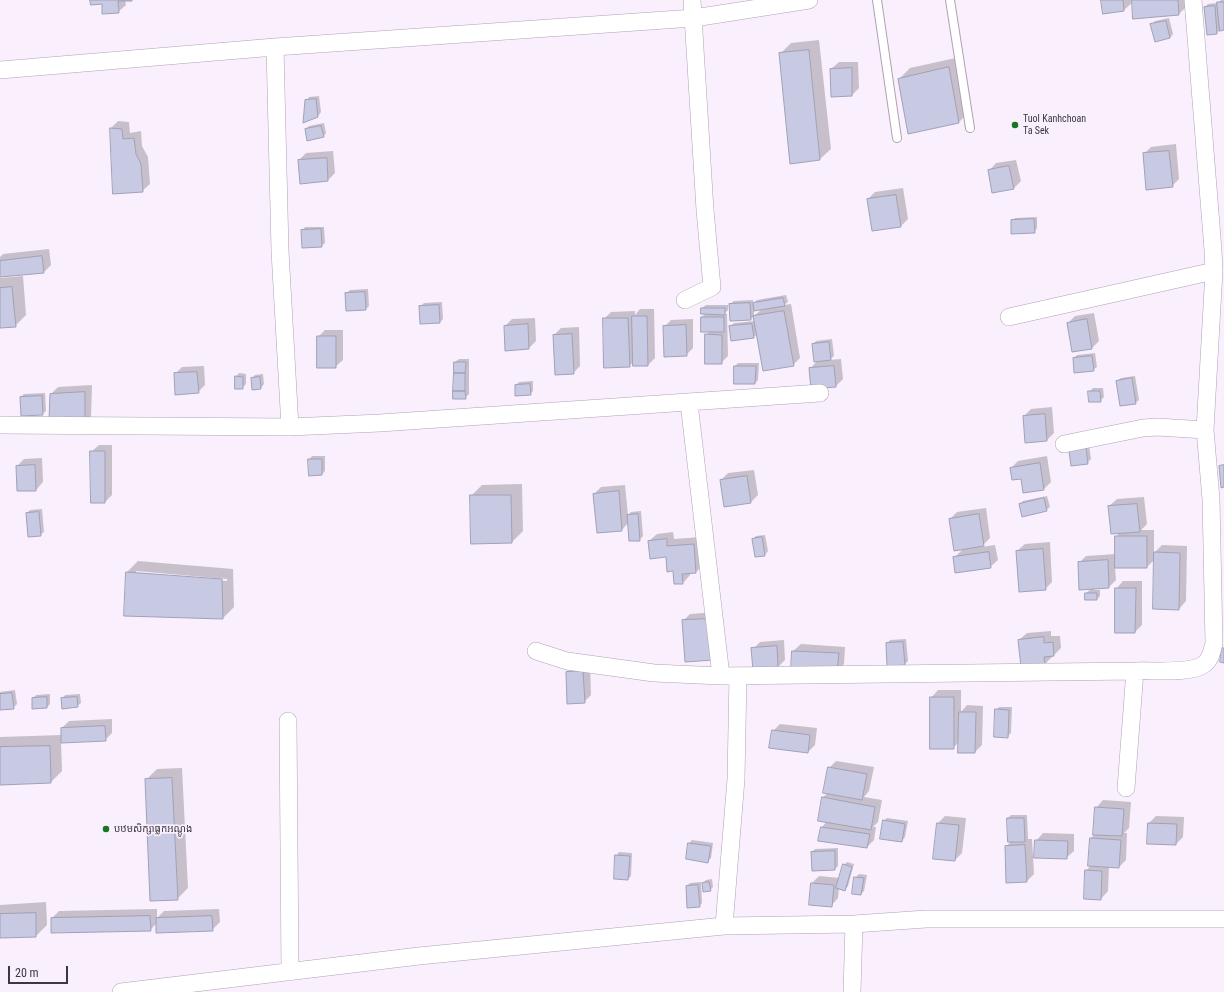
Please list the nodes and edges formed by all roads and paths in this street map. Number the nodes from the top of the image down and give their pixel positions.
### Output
1 (692, 0) edge
2 (809, 0) edge
3 (877, 0) edge
4 (950, 0) edge
5 (1194, 0) edge
6 (694, 18) junction
7 (275, 47) junction
8 (0, 70) edge
9 (970, 128) dead end
10 (897, 138) dead end
11 (1214, 271) junction
12 (685, 300) dead end
13 (1009, 317) dead end
14 (820, 393) dead end
15 (689, 403) junction
16 (0, 425) edge
17 (290, 427) junction
18 (1205, 430) junction
19 (1064, 444) dead end
20 (536, 651) dead end
21 (1135, 671) junction
22 (730, 676) junction
23 (288, 722) dead end
24 (1126, 788) dead end
25 (1224, 919) edge
26 (854, 924) junction
27 (724, 926) junction
28 (290, 972) junction
29 (121, 992) edge
30 (852, 992) edge

1 - 6 street
2 - 6 street
3 - 10 lane
4 - 9 lane
5 - 11 street
6 - 7 street
6 - 12 street
7 - 8 street
7 - 17 street
11 - 13 street
11 - 18 street
14 - 15 street
15 - 17 street
15 - 22 street
16 - 17 street
18 - 19 street
18 - 21 street
20 - 22 street
21 - 22 street
21 - 24 street
22 - 27 street
23 - 28 street
25 - 26 street
26 - 27 street
26 - 30 street
27 - 28 street
28 - 29 street

